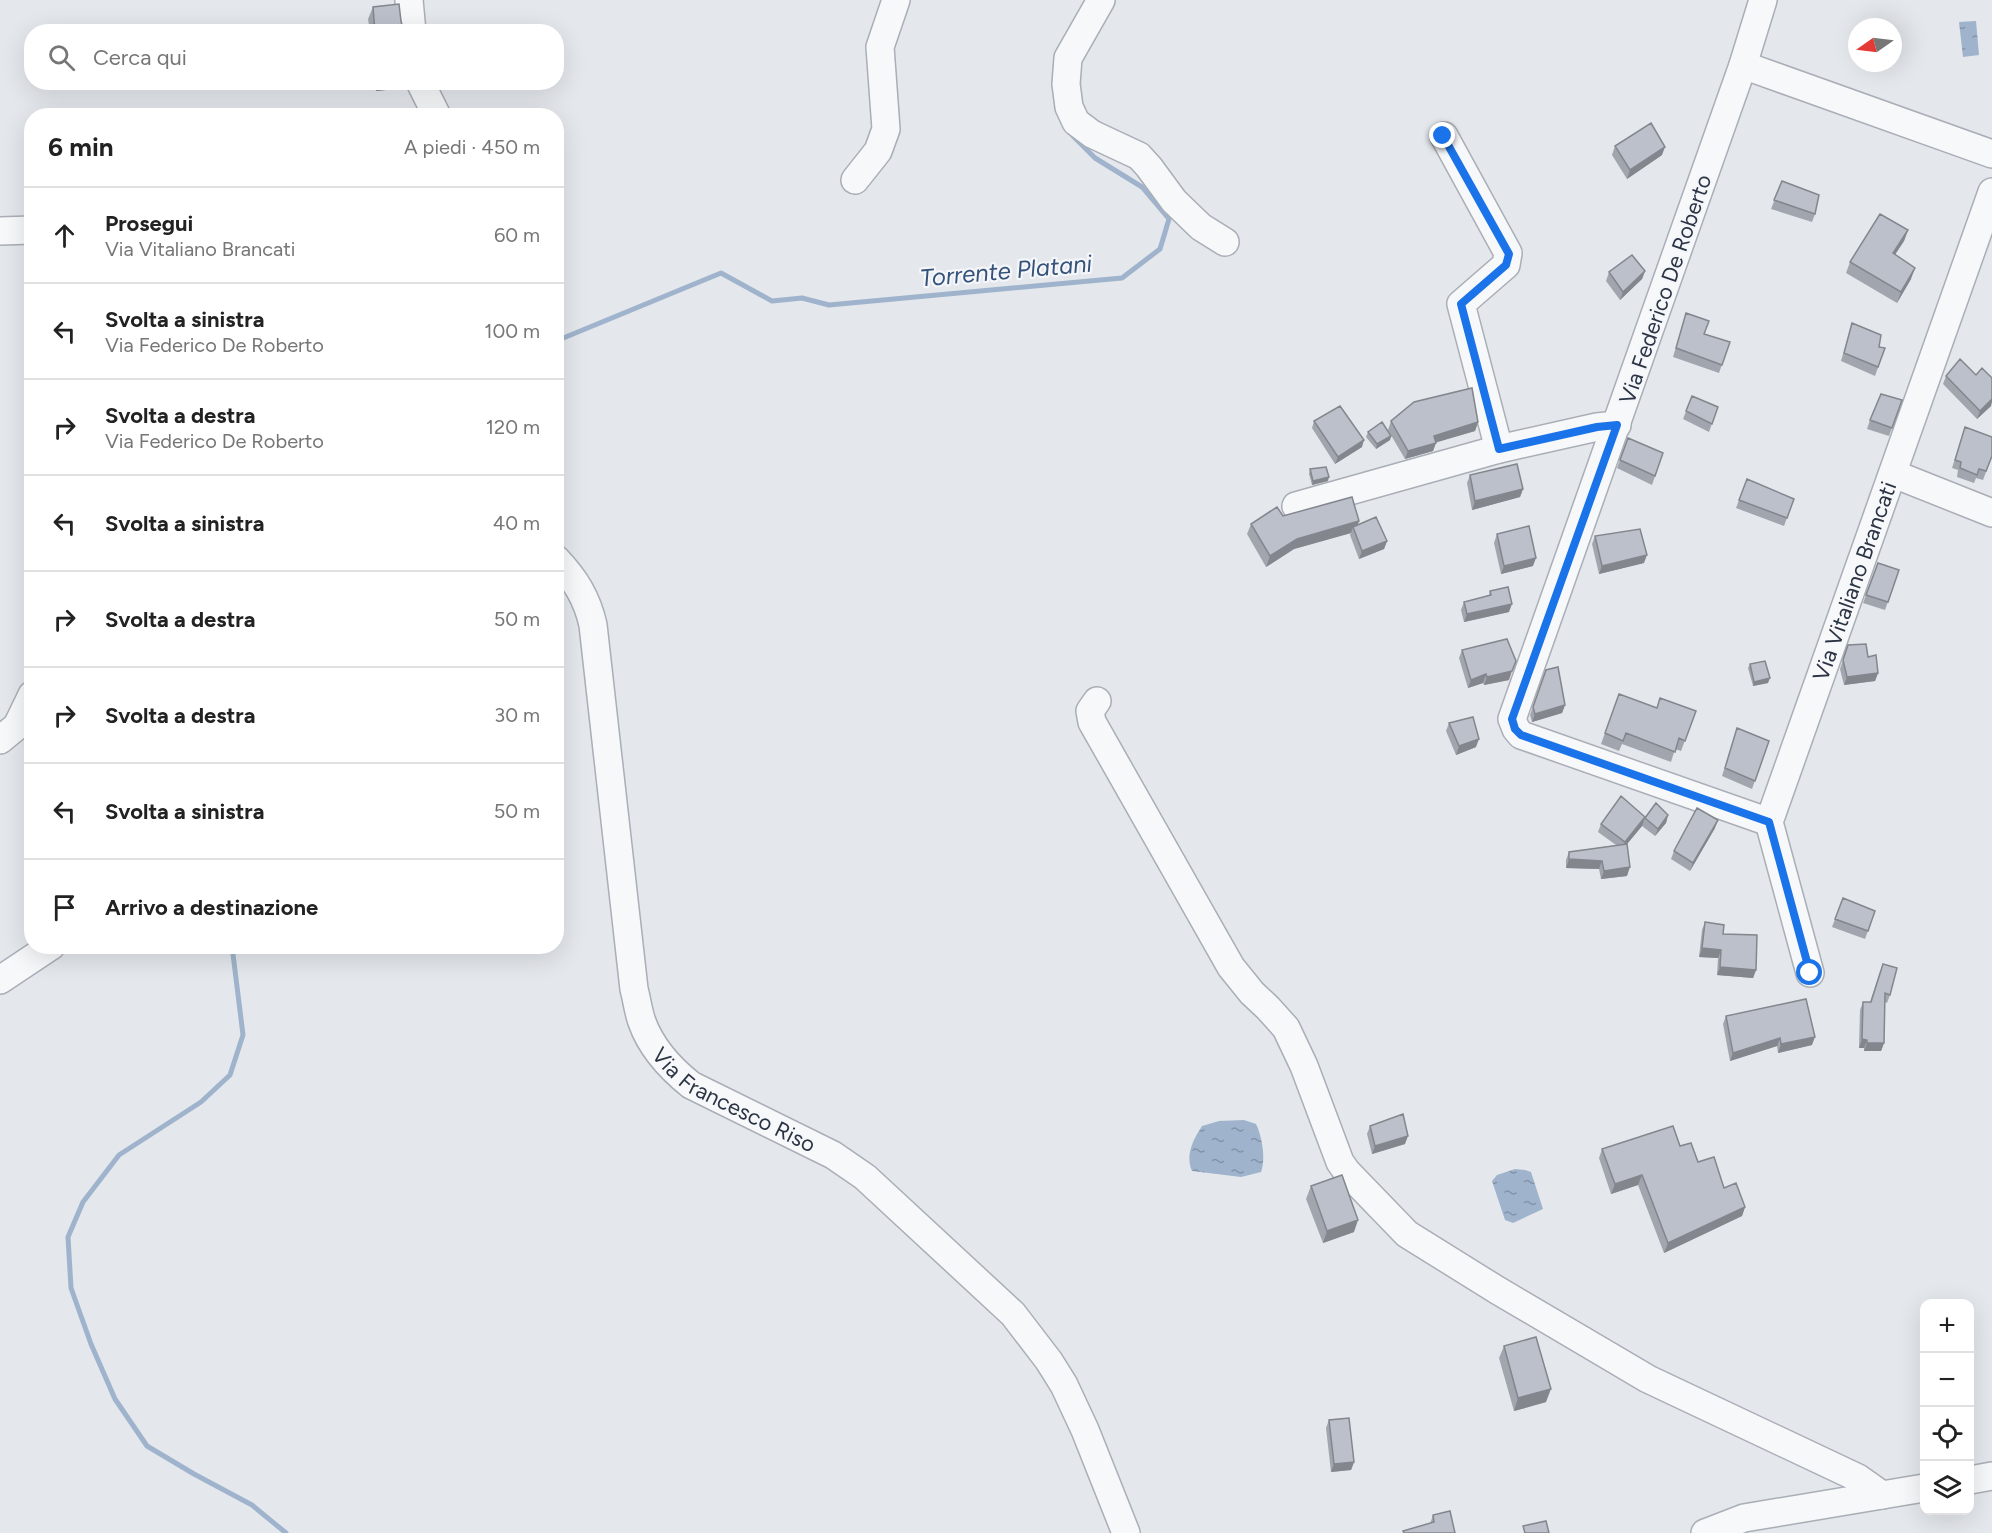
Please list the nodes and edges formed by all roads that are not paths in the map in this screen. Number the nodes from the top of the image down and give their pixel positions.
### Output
1 (409, 0) edge
2 (896, 0) edge
3 (1101, 0) edge
4 (1763, 0) edge
5 (411, 24) edge
6 (1743, 65) junction
7 (424, 90) edge
8 (433, 108) edge
9 (1443, 136) dead end
10 (1992, 153) edge
11 (855, 180) dead end
12 (1990, 208) edge
13 (24, 230) edge
14 (0, 231) edge
15 (1225, 242) dead end
16 (1617, 425) junction
17 (1499, 449) junction
18 (1894, 474) junction
19 (1296, 506) dead end
20 (1992, 513) edge
21 (564, 569) edge
22 (1097, 701) dead end
23 (24, 710) edge
24 (0, 740) edge
25 (1769, 822) junction
26 (39, 954) edge
27 (1810, 973) dead end
28 (0, 980) edge
29 (1992, 1476) edge
30 (1974, 1479) edge
31 (1920, 1489) edge
32 (1882, 1495) junction
33 (1126, 1533) edge
34 (1705, 1533) edge

1 - 5 street
2 - 11 street
3 - 15 street
4 - 6 street, Via Federico De Roberto
6 - 10 street
6 - 16 street, Via Federico De Roberto
7 - 8 street
9 - 17 street
12 - 18 street, Via Vitaliano Brancati
13 - 14 street
16 - 17 street
16 - 25 street, Via Federico De Roberto
17 - 19 street
18 - 20 street
18 - 25 street, Via Vitaliano Brancati
21 - 33 street, Via Francesco Riso
22 - 32 street
23 - 24 street
25 - 27 street
26 - 28 street
29 - 30 street
31 - 32 street
32 - 34 street

